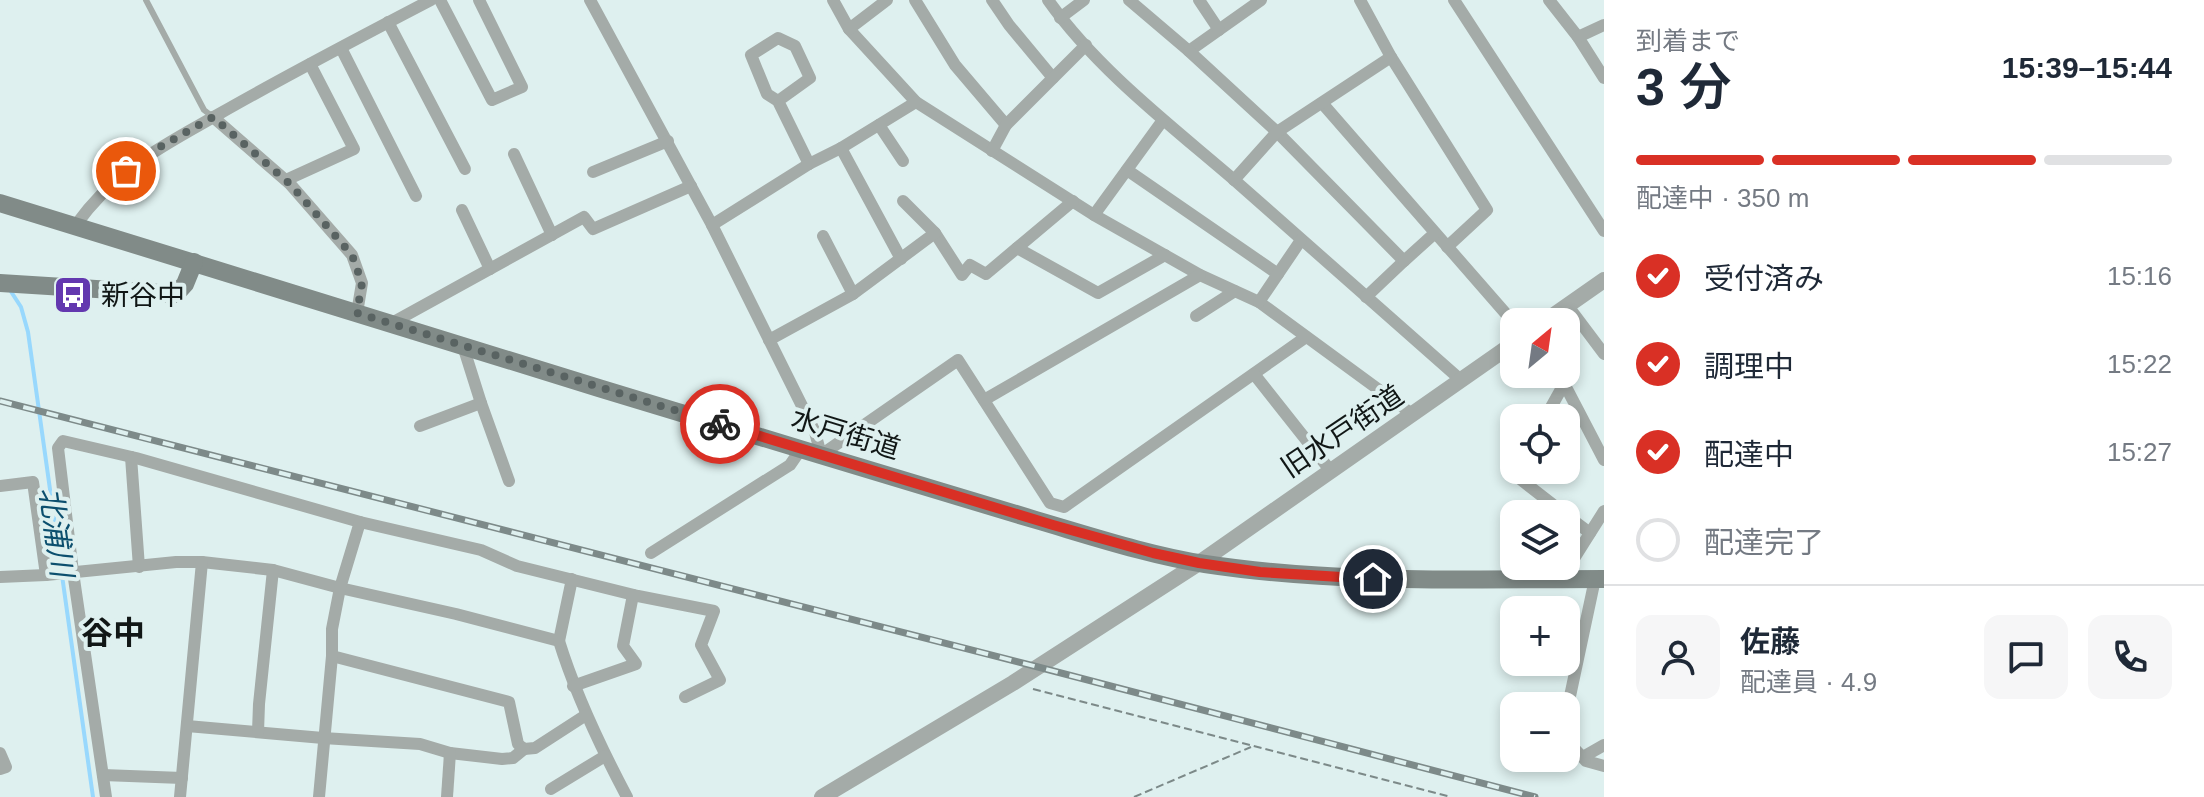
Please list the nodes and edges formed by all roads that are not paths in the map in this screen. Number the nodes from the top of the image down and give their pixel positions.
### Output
1 (146, 0) edge
2 (431, 0) edge
3 (440, 0) edge
4 (479, 0) edge
5 (590, 0) edge
6 (833, 0) edge
7 (887, 0) edge
8 (915, 0) edge
9 (992, 0) edge
10 (1048, 0) edge
11 (1084, 0) edge
12 (1129, 0) edge
13 (1199, 0) edge
14 (1261, 0) edge
15 (1360, 0) edge
16 (1454, 0) edge
17 (1549, 0) edge
18 (1060, 18) junction
19 (388, 22) junction
20 (1604, 25) edge
21 (849, 29) junction
22 (1219, 30) junction
23 (1578, 37) junction
24 (1086, 45) junction
25 (341, 48) junction
26 (1189, 51) junction
27 (1391, 57) junction
28 (310, 64) junction
29 (1053, 78) junction
30 (1604, 78) edge
31 (778, 101) junction
32 (916, 102) junction
33 (1322, 103) junction
34 (213, 117) junction
35 (1163, 120) junction
36 (879, 125) junction
37 (1006, 125) junction
38 (1277, 132) junction
39 (668, 141) junction
40 (841, 148) junction
41 (992, 151) junction
42 (514, 154) dead end
43 (903, 161) dead end
44 (809, 164) junction
45 (465, 169) dead end
46 (1127, 170) junction
47 (593, 172) dead end
48 (286, 180) junction
49 (1234, 180) junction
50 (691, 186) junction
51 (416, 196) dead end
52 (903, 201) dead end
53 (1073, 201) junction
54 (0, 203) edge
55 (462, 210) dead end
56 (1094, 215) junction
57 (712, 225) junction
58 (75, 226) junction
59 (1604, 231) edge
60 (935, 233) junction
61 (1435, 233) junction
62 (552, 235) junction
63 (823, 236) dead end
64 (1301, 240) junction
65 (1447, 247) junction
66 (1017, 248) junction
67 (1165, 255) junction
68 (901, 259) junction
69 (1404, 261) junction
70 (194, 262) junction
71 (490, 269) junction
72 (1278, 274) junction
73 (1200, 275) junction
74 (1604, 280) edge
75 (5, 283) edge
76 (1235, 291) junction
77 (853, 294) junction
78 (1366, 297) junction
79 (1259, 302) junction
80 (1568, 306) junction
81 (1501, 308) edge
82 (1565, 308) edge
83 (357, 313) junction
84 (1196, 316) dead end
85 (390, 324) junction
86 (1306, 337) junction
87 (769, 340) junction
88 (463, 346) junction
89 (1500, 353) edge
90 (1604, 354) edge
91 (1254, 374) junction
92 (1462, 381) junction
93 (1565, 388) edge
94 (984, 400) junction
95 (481, 403) junction
96 (1412, 414) junction
97 (420, 426) dead end
98 (801, 449) junction
99 (821, 455) junction
100 (131, 457) junction
101 (1604, 460) edge
102 (1330, 470) junction
103 (509, 481) dead end
104 (1527, 484) edge
105 (0, 486) edge
106 (1548, 500) edge
107 (1057, 505) junction
108 (1604, 511) edge
109 (360, 522) junction
110 (1053, 525) junction
111 (1580, 525) edge
112 (1590, 533) junction
113 (1580, 549) edge
114 (651, 553) dead end
115 (202, 562) junction
116 (1199, 563) junction
117 (139, 567) junction
118 (273, 570) junction
119 (60, 574) junction
120 (0, 577) edge
121 (572, 579) junction
122 (1500, 579) edge
123 (1600, 579) edge
124 (340, 588) junction
125 (633, 595) junction
126 (559, 641) junction
127 (332, 656) junction
128 (573, 686) junction
129 (1572, 692) edge
130 (685, 697) dead end
131 (586, 715) junction
132 (187, 726) junction
133 (258, 732) junction
134 (323, 738) junction
135 (1604, 745) edge
136 (524, 749) junction
137 (0, 753) edge
138 (450, 753) junction
139 (1580, 754) edge
140 (605, 756) junction
141 (1583, 757) junction
142 (1604, 766) edge
143 (0, 769) edge
144 (103, 775) junction
145 (182, 778) junction
146 (551, 789) dead end
147 (106, 797) edge
148 (180, 797) edge
149 (319, 797) edge
150 (447, 797) edge
151 (627, 797) edge
152 (822, 797) edge

1 - 34 lane
2 - 19 street
3 - 4 street
5 - 39 street
6 - 21 street
7 - 21 street
8 - 37 street
9 - 29 street
10 - 18 street
11 - 18 street
12 - 26 street
13 - 22 street
14 - 22 street
15 - 27 street
16 - 59 street
17 - 23 street
18 - 24 street
19 - 25 street
19 - 45 street
20 - 23 street
21 - 32 street
22 - 26 street
23 - 30 street
24 - 29 street
24 - 35 street
25 - 28 street
25 - 51 street
26 - 38 street
27 - 33 street
27 - 65 street
28 - 34 street
28 - 48 street
29 - 37 street
31 - 31 street
31 - 44 street
32 - 36 street
32 - 41 street
33 - 38 street
33 - 61 street
34 - 48 street
34 - 58 street
35 - 46 street
35 - 49 street
36 - 40 street
36 - 43 street
37 - 41 street
38 - 49 street
38 - 69 street
39 - 47 street
39 - 50 street
40 - 44 street
40 - 68 street
41 - 53 street
42 - 62 street
44 - 57 street
46 - 56 street
46 - 72 street
48 - 83 street
49 - 64 street
50 - 57 street
50 - 62 street
52 - 60 street
53 - 56 street
53 - 66 street
54 - 58 main road, 水戸街道
55 - 71 street
56 - 67 street
57 - 87 street
58 - 70 main road, 水戸街道
60 - 66 street
60 - 68 street
61 - 65 street
61 - 69 street
62 - 71 street
63 - 77 street
64 - 72 street
64 - 78 street
65 - 81 street
66 - 67 street
67 - 73 street
68 - 77 street
69 - 78 street
70 - 75 main road
70 - 83 main road, 水戸街道
71 - 85 street
72 - 79 street
73 - 76 street
73 - 94 street
74 - 80 street
76 - 79 street
76 - 84 street
77 - 87 street
78 - 92 street
79 - 86 street
80 - 82 street
80 - 90 street
83 - 85 main road, 水戸街道
85 - 88 main road, 水戸街道
86 - 91 street
86 - 96 street
87 - 99 street
88 - 95 street
88 - 98 main road, 水戸街道
89 - 92 street, 旧水戸街道
91 - 102 street
91 - 107 street
92 - 96 street, 旧水戸街道
93 - 101 street
94 - 99 street
94 - 107 street
95 - 97 street
95 - 103 street
96 - 102 street, 旧水戸街道
98 - 99 main road, 水戸街道
98 - 114 street
99 - 110 main road, 水戸街道
100 - 109 street
100 - 117 street
100 - 119 street
102 - 116 street, 旧水戸街道
104 - 106 street
105 - 119 street
107 - 110 street
108 - 112 street
109 - 121 street
109 - 124 street
110 - 116 main road, 水戸街道
111 - 112 street
112 - 113 street
115 - 117 street
115 - 118 street
115 - 132 street
116 - 122 main road, 水戸街道
116 - 152 street, 旧水戸街道
117 - 119 street
118 - 124 street
118 - 133 street
119 - 120 street
119 - 144 street
121 - 125 street
121 - 126 street
123 - 129 street
124 - 126 street
124 - 127 street
125 - 128 street
125 - 130 street
126 - 128 street
127 - 134 street
127 - 136 street
128 - 131 street
131 - 136 street
131 - 140 street
132 - 133 street
132 - 145 street
133 - 134 street
134 - 138 street
134 - 149 street
135 - 141 street
136 - 138 street
137 - 143 street
138 - 150 street
139 - 141 street
140 - 146 street
140 - 151 street
141 - 142 street
144 - 145 street
144 - 147 street
145 - 148 street

